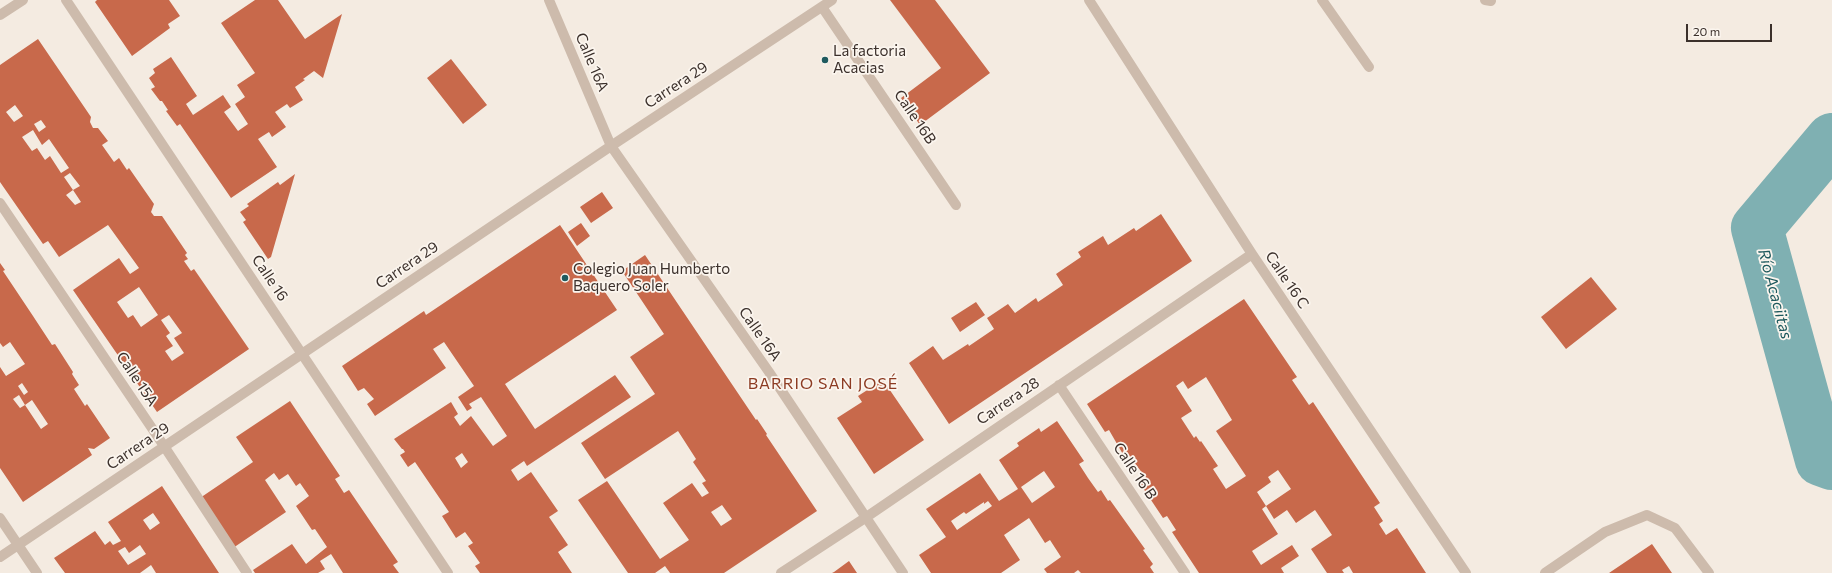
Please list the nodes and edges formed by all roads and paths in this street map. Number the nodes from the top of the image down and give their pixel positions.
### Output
1 (23, 0) edge
2 (66, 0) edge
3 (550, 0) edge
4 (832, 0) edge
5 (1089, 0) edge
6 (1322, 0) edge
7 (822, 7) junction
8 (0, 15) edge
9 (1369, 67) dead end
10 (611, 146) junction
11 (0, 203) edge
12 (956, 205) dead end
13 (1252, 254) junction
14 (302, 353) junction
15 (1059, 385) junction
16 (164, 446) junction
17 (0, 518) edge
18 (865, 518) junction
19 (18, 545) junction
20 (0, 557) edge
21 (37, 573) edge
22 (247, 573) edge
23 (448, 573) edge
24 (781, 573) edge
25 (903, 573) edge
26 (1185, 573) edge
27 (1466, 573) edge
28 (1545, 573) edge
29 (1709, 573) edge

1 - 8 street
2 - 14 street, Calle 16
3 - 10 street, Calle 16A
4 - 7 street, Carrera 29
5 - 13 street, Calle 16 C
6 - 9 street
7 - 10 street, Carrera 29
7 - 12 street, Calle 16B
10 - 14 street, Carrera 29
10 - 18 street, Calle 16A
11 - 16 street, Calle 15A
13 - 15 street, Carrera 28
13 - 27 street, Calle 16 C
14 - 16 street, Carrera 29
14 - 23 street, Calle 16
15 - 18 street, Carrera 28
15 - 26 street, Calle 16 B
16 - 19 street, Carrera 29
16 - 22 street, Calle 15A
17 - 19 street
18 - 24 street, Carrera 28
18 - 25 street, Calle 16A
19 - 20 street, Carrera 29
19 - 21 street
28 - 29 street

